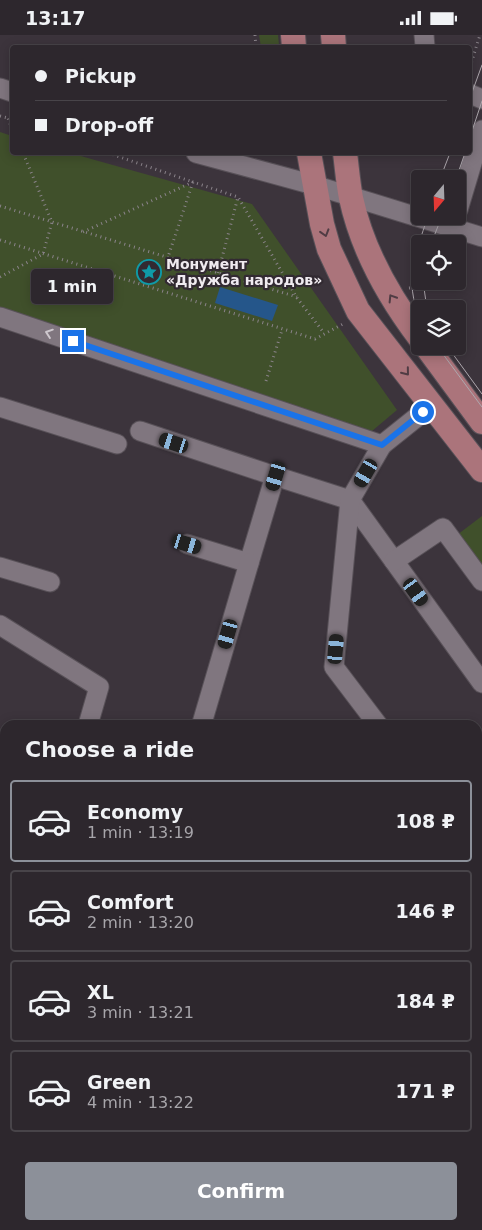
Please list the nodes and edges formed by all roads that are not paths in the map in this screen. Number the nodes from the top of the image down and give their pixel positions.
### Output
1 (482, 130) edge
2 (203, 155) edge
3 (309, 155) edge
4 (345, 155) edge
5 (466, 183) edge
6 (314, 185) junction
7 (351, 198) junction
8 (411, 213) edge
9 (457, 225) edge
10 (482, 237) edge
11 (0, 317) edge
12 (411, 326) edge
13 (433, 355) edge
14 (432, 405) junction
15 (0, 407) edge
16 (482, 422) edge
17 (140, 431) dead end
18 (117, 444) dead end
19 (382, 445) junction
20 (482, 470) edge
21 (276, 476) junction
22 (350, 500) junction
23 (187, 544) dead end
24 (394, 561) junction
25 (249, 563) junction
26 (0, 567) edge
27 (482, 581) edge
28 (50, 582) dead end
29 (0, 625) edge
30 (482, 683) edge
31 (89, 720) edge
32 (203, 720) edge
33 (374, 720) edge

1 - 5 street
2 - 6 street
3 - 6 main road
4 - 7 main road
6 - 7 street
6 -> 14 main road
7 - 8 street
12 -> 7 main road
9 - 10 street
19 -> 11 street
13 - 16 main road
14 - 19 street
14 - 20 main road
15 - 18 street
17 - 21 street
19 - 22 street
21 - 22 street
21 - 25 street
22 - 24 street
22 - 33 street
23 - 25 street
24 - 27 street
24 - 30 street
25 - 32 street
26 - 28 street
29 - 31 street

